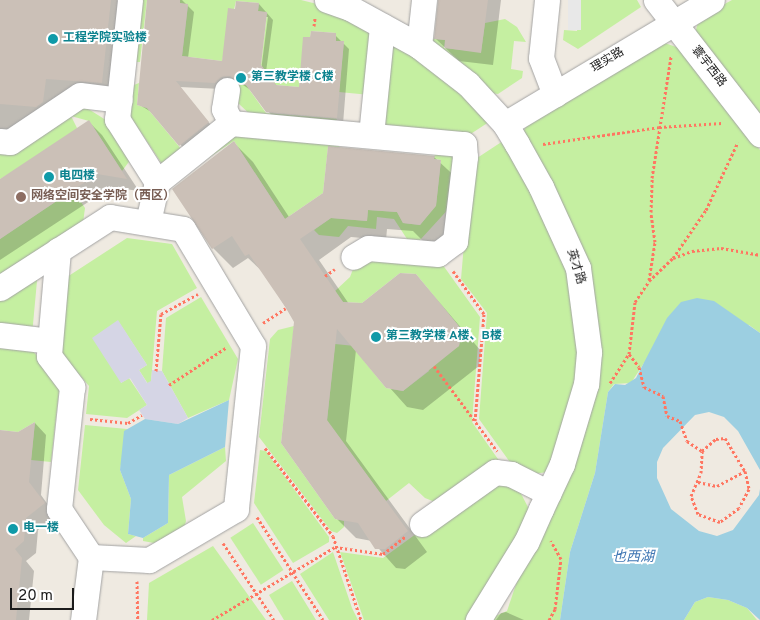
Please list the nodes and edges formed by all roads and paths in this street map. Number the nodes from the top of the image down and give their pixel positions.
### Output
1 (130, 0) edge
2 (424, 0) edge
3 (548, 0) edge
4 (656, 0) edge
5 (712, 0) edge
6 (321, 9) edge
7 (672, 23) junction
8 (314, 26) dead end
9 (382, 26) junction
10 (419, 46) junction
11 (226, 90) dead end
12 (555, 94) junction
13 (120, 100) junction
14 (231, 123) junction
15 (758, 125) edge
16 (658, 127) junction
17 (511, 134) junction
18 (371, 135) junction
19 (0, 141) edge
20 (157, 182) junction
21 (148, 222) junction
22 (446, 248) junction
23 (58, 250) junction
24 (760, 255) edge
25 (353, 257) dead end
26 (673, 258) junction
27 (649, 281) junction
28 (216, 285) junction
29 (0, 288) edge
30 (246, 334) junction
31 (0, 336) edge
32 (50, 341) junction
33 (629, 354) junction
34 (434, 366) dead end
35 (156, 371) dead end
36 (169, 385) dead end
37 (580, 402) junction
38 (142, 415) dead end
39 (69, 417) junction
40 (475, 421) junction
41 (244, 434) junction
42 (702, 451) junction
43 (745, 471) junction
44 (504, 473) junction
45 (698, 482) junction
46 (549, 493) junction
47 (236, 509) junction
48 (210, 524) junction
49 (422, 524) joint
50 (534, 526) junction
51 (335, 547) junction
52 (90, 557) junction
53 (136, 560) junction
54 (292, 573) junction
55 (257, 595) junction
56 (83, 620) edge
57 (138, 620) edge
58 (212, 620) edge
59 (274, 620) edge
60 (322, 620) edge
61 (360, 620) edge
62 (478, 620) edge
63 (549, 620) edge

1 - 13 street
2 - 10 street
3 - 12 street
4 - 7 street, 寰宇西路
5 - 7 street, 理实路
6 - 8 path
6 - 9 street, 英才路
7 - 12 street, 理实路
7 - 15 street, 寰宇西路
7 - 16 path
9 - 10 street, 英才路
9 - 18 street
10 - 17 street, 英才路
11 - 14 street
12 - 17 street, 理实路
13 - 19 street
13 - 20 street
14 - 18 street
14 - 20 street
15 - 16 path
15 - 26 path
16 - 17 path
16 - 27 path
17 - 37 street, 英才路
18 - 22 street
20 - 21 street
21 - 23 street
21 - 28 street
22 - 25 street
22 - 40 path
23 - 29 street
23 - 32 street
24 - 26 path
26 - 27 path
27 - 33 path
28 - 30 street
28 - 35 path
30 - 36 path
30 - 41 street
31 - 32 street
32 - 39 street
33 - 37 path
33 - 42 path
34 - 40 path
37 - 46 street, 英才路
38 - 39 path
39 - 52 street
40 - 44 path
41 - 47 street
41 - 51 path
42 - 43 path
42 - 45 path
43 - 45 path
43 - 45 path
44 - 46 street
44 - 49 street
46 - 50 street, 英才路
47 - 48 street
47 - 54 path
48 - 53 street
48 - 55 path
49 - 51 path
50 - 62 street, 英才路
50 - 63 path
51 - 54 path
51 - 61 path
52 - 53 street
52 - 56 street
53 - 57 path
54 - 55 path
54 - 60 path
55 - 58 path
55 - 59 path

